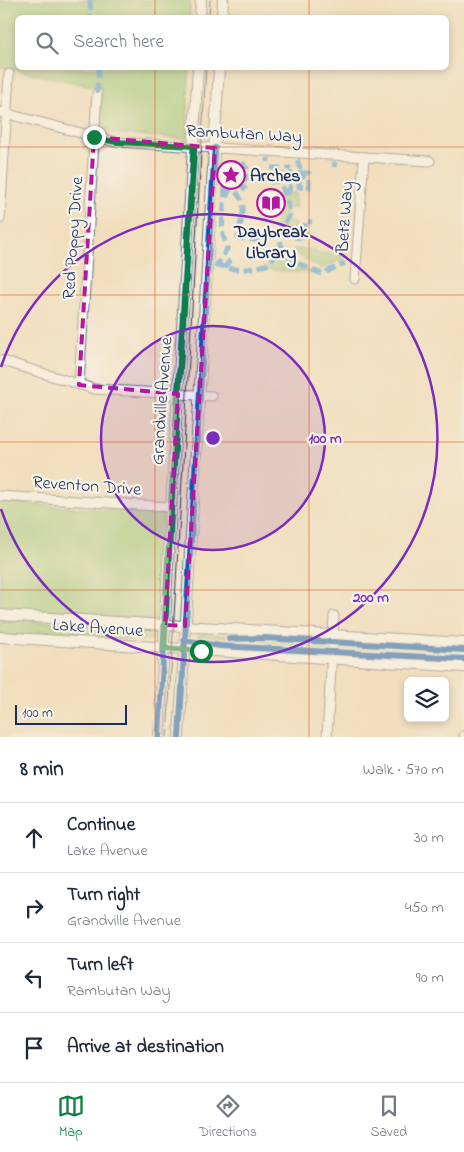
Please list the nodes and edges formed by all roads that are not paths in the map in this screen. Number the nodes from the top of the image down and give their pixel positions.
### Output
1 (201, 0) edge
2 (223, 0) edge
3 (200, 15) edge
4 (222, 15) edge
5 (198, 70) edge
6 (219, 70) edge
7 (9, 74) dead end
8 (97, 93) dead end
9 (3, 112) edge
10 (94, 137) junction
11 (194, 146) junction
12 (215, 148) junction
13 (364, 157) junction
14 (430, 160) dead end
15 (0, 220) edge
16 (355, 279) dead end
17 (0, 360) edge
18 (80, 385) junction
19 (178, 394) junction
20 (199, 395) junction
21 (212, 396) dead end
22 (0, 496) edge
23 (171, 507) junction
24 (0, 615) edge
25 (334, 616) dead end
26 (165, 625) junction
27 (185, 626) junction
28 (333, 635) junction
29 (0, 637) edge
30 (464, 643) edge
31 (164, 648) junction
32 (184, 650) junction
33 (332, 659) junction
34 (464, 667) edge
35 (159, 737) edge
36 (179, 737) edge
37 (327, 737) edge

1 - 3 street
2 - 4 street
5 - 11 street, Grandville Avenue
6 - 12 street
7 - 9 street
8 - 10 street, Red Poppy Drive
9 - 10 street, Rambutan Way
9 - 15 street
10 - 11 street, Rambutan Way
10 - 18 street, Red Poppy Drive
11 - 12 street, Rambutan Way
11 - 19 street, Grandville Avenue
12 - 13 street, Rambutan Way
12 - 20 street
13 - 14 street, Rambutan Way
13 - 16 street, Betz Way
17 - 18 street
18 - 19 street
19 - 20 street
19 - 23 street, Grandville Avenue
20 - 21 street
20 - 27 street
22 - 23 street, Reventon Drive
23 - 26 street, Grandville Avenue
24 - 26 street, Lake Avenue
25 - 28 street
26 - 27 street, Lake Avenue
26 - 31 street, Grandville Avenue
27 - 28 street, Lake Avenue
27 - 32 street
28 - 30 street, Lake Avenue
28 - 33 street
29 - 31 street, Lake Avenue
31 - 32 street, Lake Avenue
31 - 35 street, Grandville Avenue
32 - 33 street, Lake Avenue
32 - 36 street
33 - 34 street, Lake Avenue
33 - 37 street

